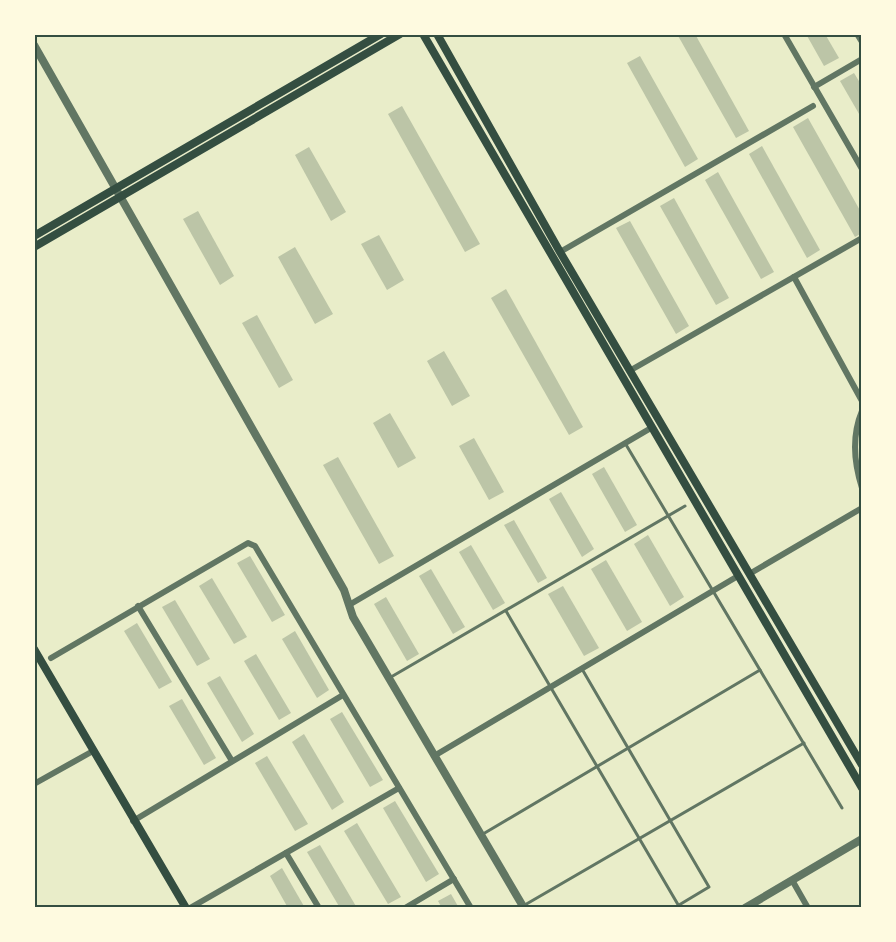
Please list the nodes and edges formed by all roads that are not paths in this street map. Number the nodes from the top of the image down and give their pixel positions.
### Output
1 (381, 34) edge
2 (400, 34) edge
3 (423, 34) edge
4 (437, 34) edge
5 (784, 34) edge
6 (857, 34) edge
7 (861, 42) edge
8 (34, 45) edge
9 (861, 59) edge
10 (814, 87) junction
11 (813, 106) dead end
12 (861, 169) edge
13 (119, 193) junction
14 (34, 236) edge
15 (861, 238) edge
16 (34, 247) edge
17 (560, 252) junction
18 (794, 277) junction
19 (631, 370) junction
20 (861, 401) edge
21 (861, 411) edge
22 (651, 428) junction
23 (625, 443) junction
24 (861, 488) edge
25 (686, 506) dead end
26 (861, 508) edge
27 (669, 516) junction
28 (751, 573) junction
29 (738, 576) junction
30 (713, 591) junction
31 (349, 605) junction
32 (138, 606) junction
33 (506, 611) junction
34 (34, 649) edge
35 (51, 658) dead end
36 (582, 669) junction
37 (760, 670) junction
38 (389, 679) junction
39 (551, 687) junction
40 (344, 695) junction
41 (804, 743) junction
42 (628, 748) junction
43 (93, 751) junction
44 (434, 756) junction
45 (232, 761) junction
46 (861, 765) edge
47 (597, 767) junction
48 (34, 784) edge
49 (399, 788) junction
50 (861, 788) edge
51 (842, 808) dead end
52 (133, 821) junction
53 (670, 821) junction
54 (481, 835) junction
55 (640, 838) junction
56 (861, 838) edge
57 (286, 853) junction
58 (454, 879) junction
59 (792, 880) junction
60 (679, 906) edge
61 (523, 907) edge
62 (186, 908) edge
63 (190, 908) edge
64 (319, 908) edge
65 (405, 908) edge
66 (471, 908) edge
67 (745, 908) edge
68 (808, 908) edge

1 - 13 main road
2 - 13 main road
3 - 22 main road
4 - 17 main road
5 - 10 street
6 - 7 street
8 - 13 street
9 - 10 street
10 - 12 street
11 - 17 street
13 - 14 main road
13 - 16 main road
13 - 31 street
15 - 18 street
17 - 19 main road
18 - 19 street
18 - 20 street
19 - 28 main road
21 - 24 street
22 - 23 street
22 - 29 main road
23 - 27 lane
23 - 31 street
25 - 27 lane
26 - 28 street
27 - 30 lane
27 - 33 lane
28 - 46 main road
29 - 30 street
29 - 50 main road
30 - 36 street
30 - 37 lane
31 - 38 street
32 - 35 street
32 - 40 street
32 - 45 street
33 - 38 lane
33 - 39 lane
34 - 43 main road
36 - 39 street
36 - 42 lane
37 - 41 lane
37 - 42 lane
38 - 44 street
39 - 44 street
39 - 47 lane
40 - 45 street
40 - 49 street
41 - 51 lane
41 - 53 lane
42 - 47 lane
42 - 53 lane
43 - 48 street
43 - 52 main road
44 - 54 street
45 - 52 street
47 - 54 lane
47 - 55 lane
49 - 57 street
49 - 58 street
52 - 62 main road
53 - 55 lane
53 - 60 lane
54 - 61 street
55 - 60 lane
55 - 61 lane
56 - 59 street
57 - 63 street
57 - 64 street
58 - 65 street
58 - 66 street
59 - 67 street
59 - 68 street

